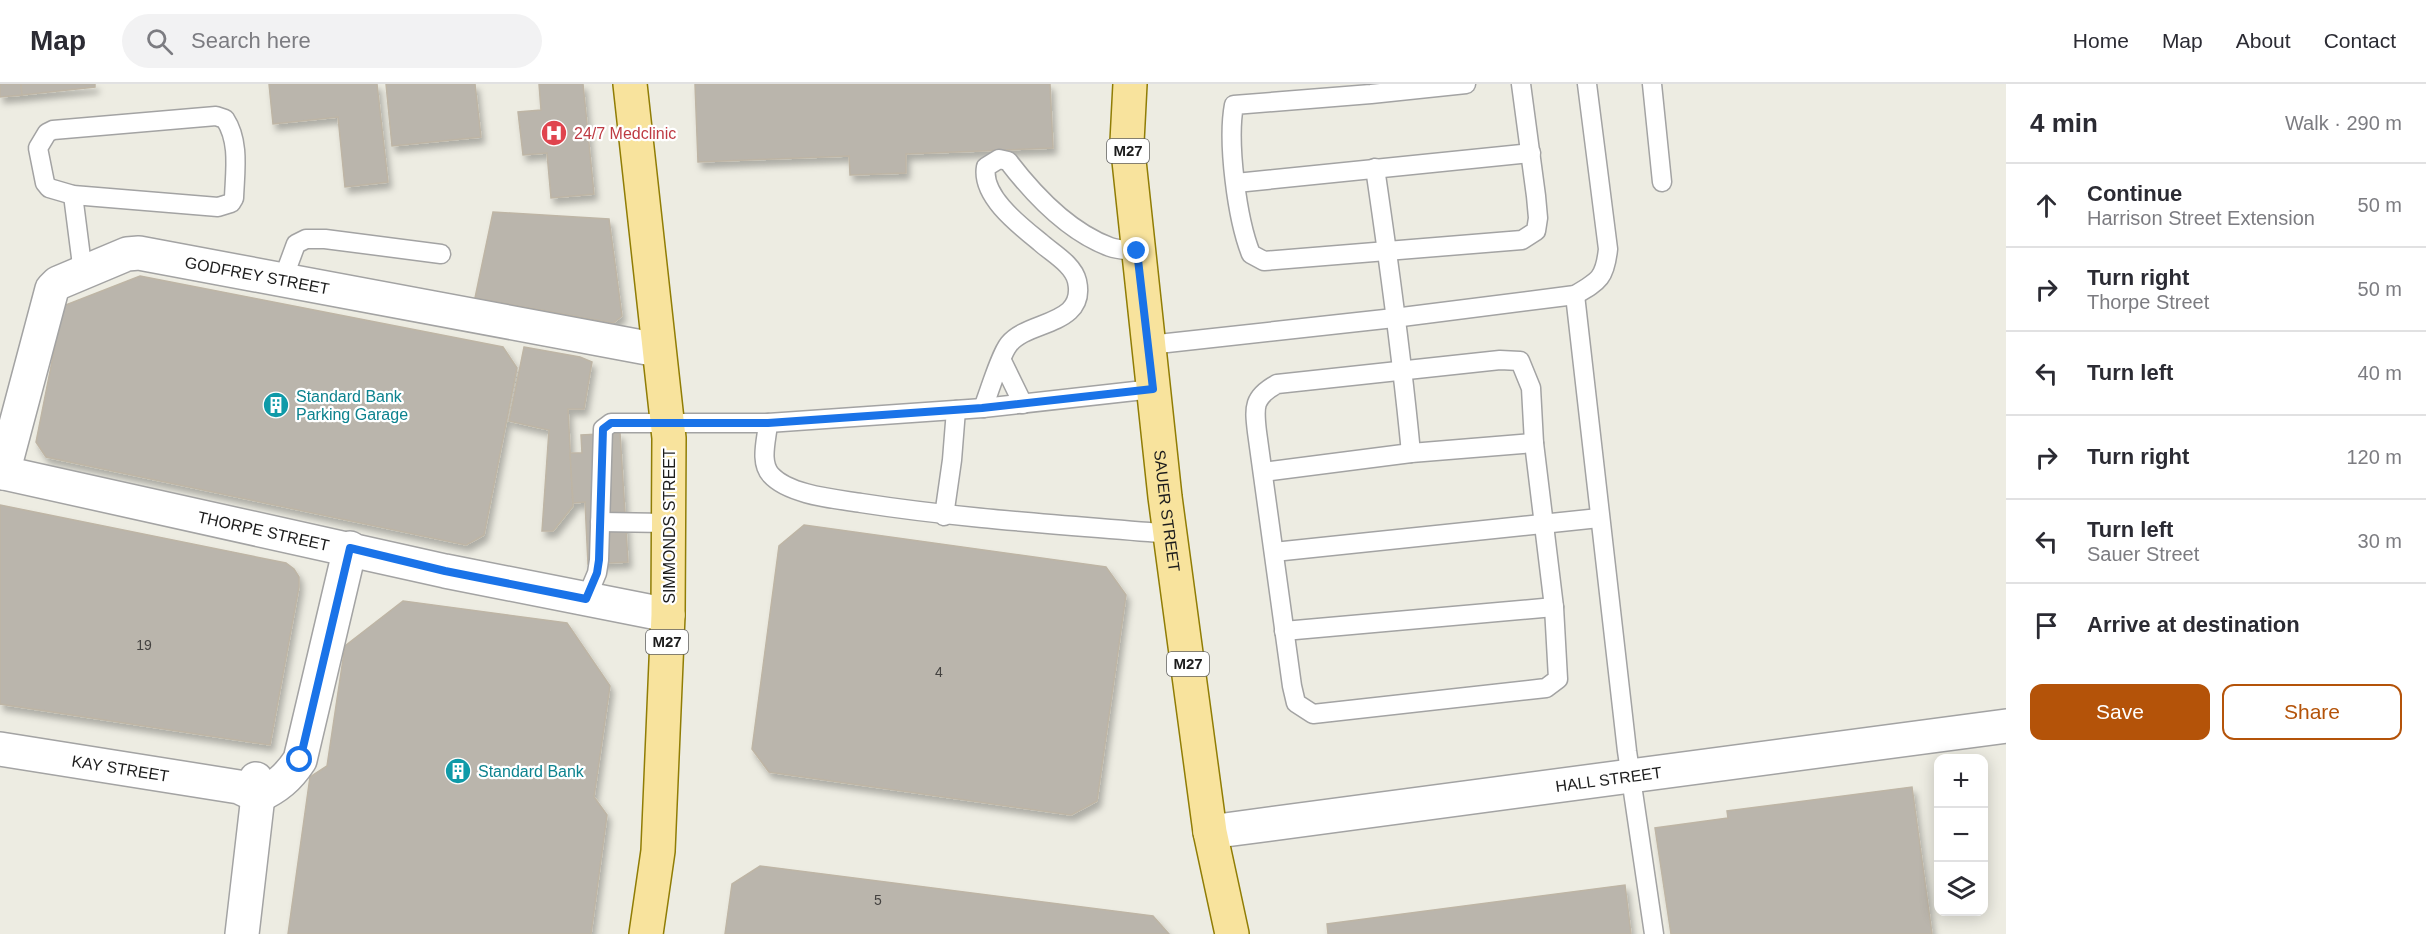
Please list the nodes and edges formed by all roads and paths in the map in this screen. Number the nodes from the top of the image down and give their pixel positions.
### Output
1 (623, 84) edge
2 (630, 84) edge
3 (1130, 84) edge
4 (1466, 84) edge
5 (1521, 84) edge
6 (1587, 84) edge
7 (1652, 84) edge
8 (1445, 85) edge
9 (1370, 89) edge
10 (1281, 93) edge
11 (634, 135) junction
12 (1531, 153) junction
13 (1375, 168) junction
14 (1662, 182) dead end
15 (1236, 183) junction
16 (73, 195) junction
17 (1137, 251) junction
18 (1387, 252) junction
19 (441, 254) dead end
20 (83, 273) junction
21 (284, 279) junction
22 (1575, 295) junction
23 (1394, 318) junction
24 (1149, 345) junction
25 (658, 350) junction
26 (1002, 361) junction
27 (1404, 370) junction
28 (1153, 389) junction
29 (1023, 404) junction
30 (982, 408) junction
31 (956, 410) junction
32 (667, 422) junction
33 (768, 423) junction
34 (1534, 443) junction
35 (1412, 453) junction
36 (1263, 472) junction
37 (2, 473) edge
38 (944, 516) junction
39 (1599, 518) junction
40 (600, 522) junction
41 (668, 523) junction
42 (1543, 524) junction
43 (1170, 534) junction
44 (341, 546) junction
45 (1274, 552) junction
46 (586, 599) junction
47 (1554, 607) junction
48 (668, 615) junction
49 (1284, 631) junction
50 (2006, 726) edge
51 (0, 750) edge
52 (1632, 777) junction
53 (251, 787) junction
54 (1210, 832) junction
55 (242, 934) edge
56 (646, 934) edge
57 (1232, 934) edge
58 (1654, 934) edge

1 - 11 main road
2 - 11 main road, SIMMONDS STREET / M27
3 - 17 main road, SAUER STREET / M27
4 - 8 lane
5 - 12 lane
6 - 22 lane
7 - 14 lane
8 - 9 lane
9 - 10 lane
10 - 15 lane
11 - 25 main road, SIMMONDS STREET / M27
12 - 13 lane
12 - 18 lane
13 - 15 lane
13 - 18 lane
15 - 18 lane
16 - 16 lane
16 - 20 lane
17 - 24 main road, SAUER STREET / M27
17 - 26 lane
18 - 23 lane
19 - 21 lane
20 - 21 street, GODFREY STREET
20 - 37 street, GODFREY STREET
21 - 25 street, GODFREY STREET
22 - 23 lane
22 - 39 lane
23 - 24 lane
23 - 27 lane
24 - 28 main road, SAUER STREET / M27
25 - 32 main road, SIMMONDS STREET / M27
26 - 29 lane
26 - 30 lane
27 - 34 lane
27 - 35 lane
27 - 36 lane
28 - 29 lane
28 - 43 main road, SAUER STREET / M27
29 - 30 lane
30 - 31 lane
31 - 33 lane
31 - 38 lane
32 - 33 lane
32 - 40 lane
32 - 41 main road, SIMMONDS STREET / M27
33 - 38 lane
34 - 35 lane
34 - 42 lane
35 - 36 lane
36 - 45 lane
37 - 44 street, THORPE STREET
38 - 43 lane
39 - 42 lane
39 - 52 lane
40 - 41 lane
40 - 46 lane
41 - 48 main road, SIMMONDS STREET / M27
42 - 45 lane
42 - 47 lane
43 - 54 main road, SAUER STREET / M27
44 - 46 street, THORPE STREET
44 - 53 street
45 - 49 lane
46 - 48 street, THORPE STREET
47 - 49 lane
47 - 49 lane
48 - 56 main road, SIMMONDS STREET / M27
50 - 52 street, HALL STREET
51 - 53 street, KAY STREET
52 - 54 street, HALL STREET
52 - 58 lane
53 - 55 street
54 - 57 main road, SAUER STREET / M27

